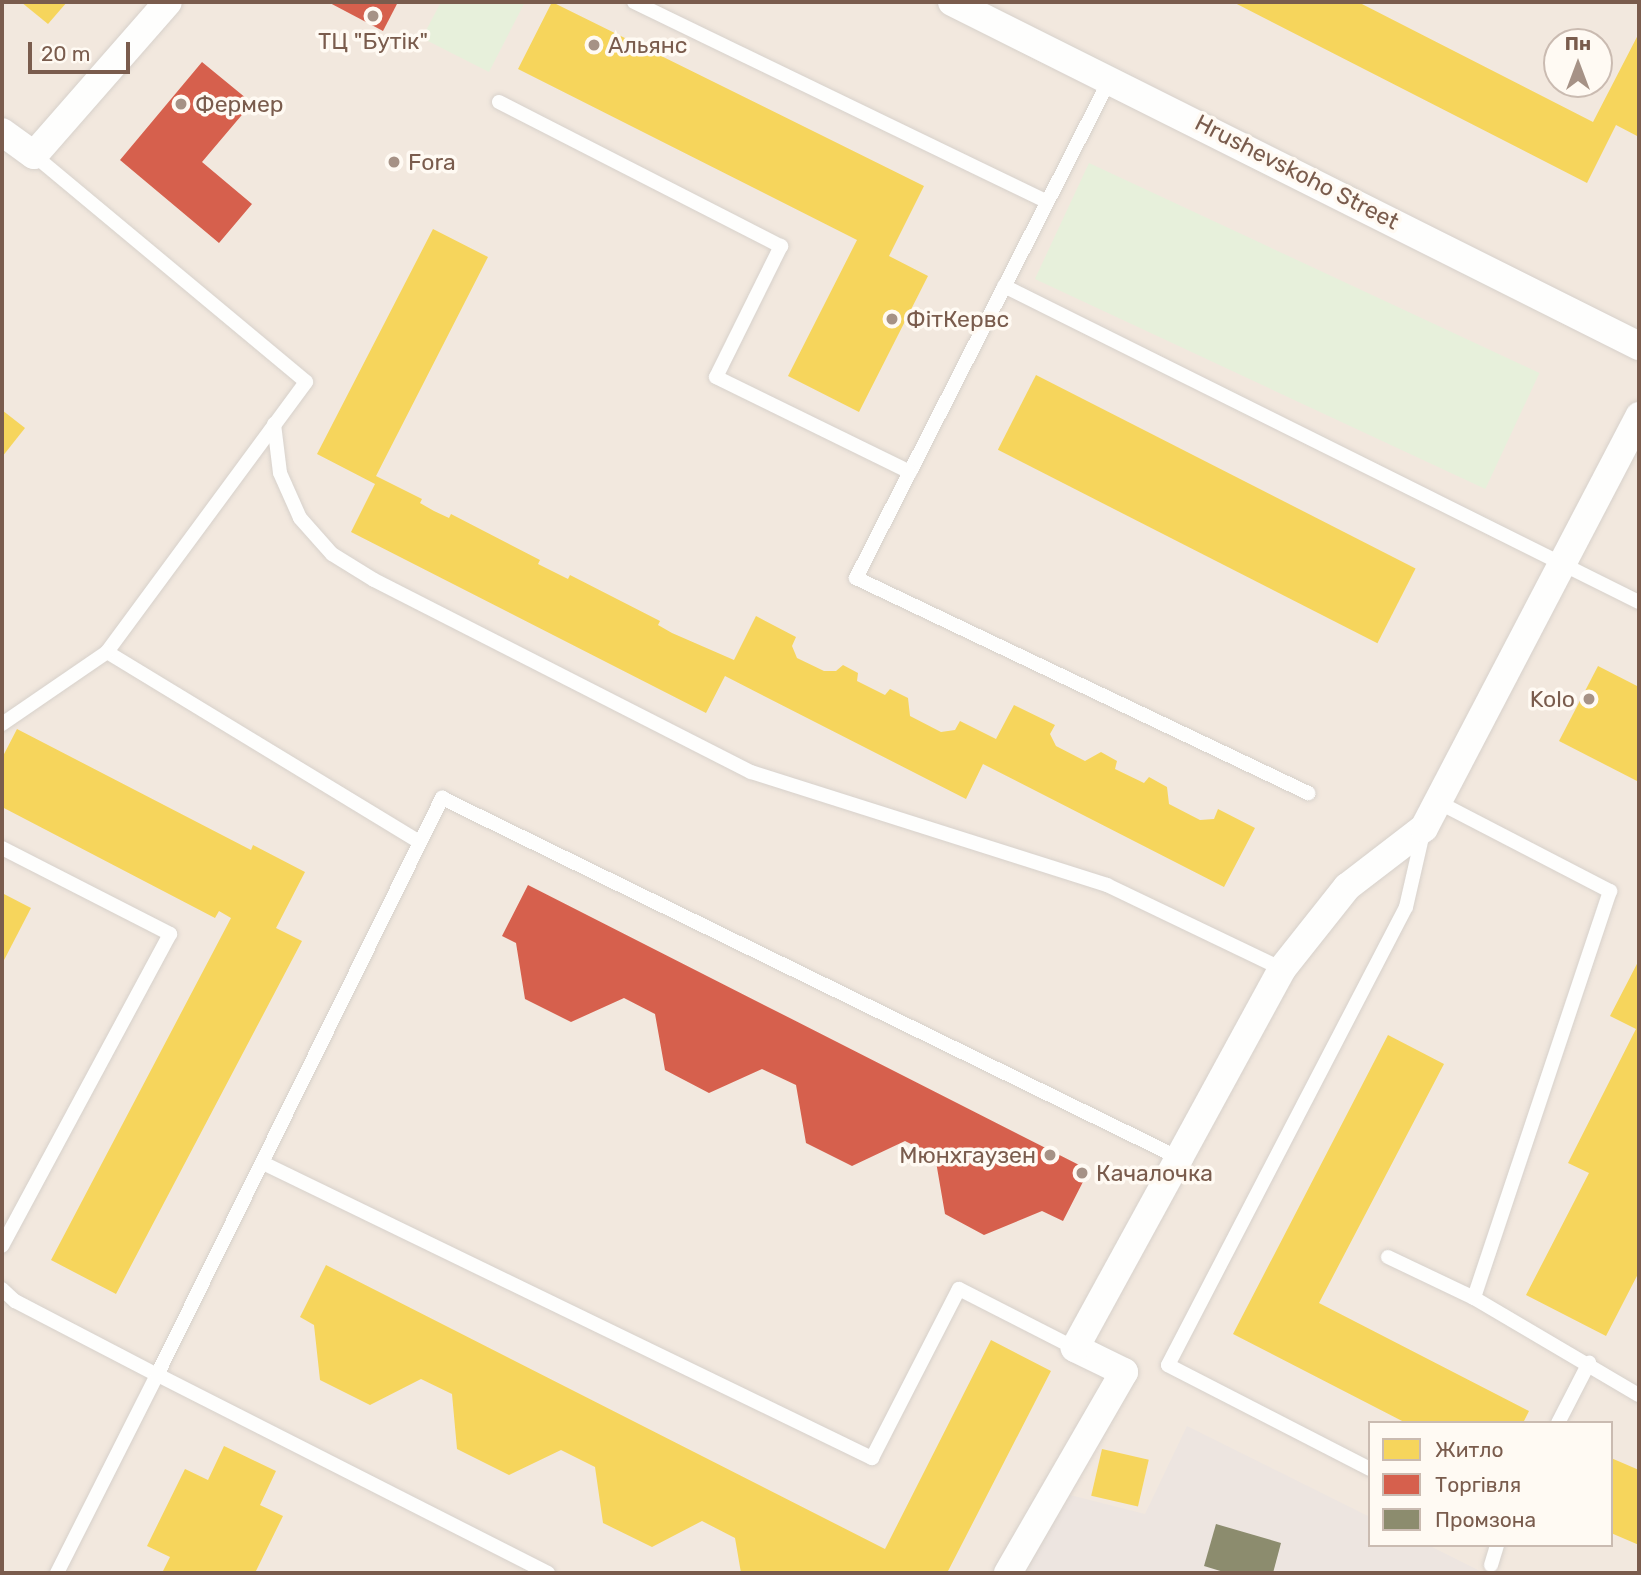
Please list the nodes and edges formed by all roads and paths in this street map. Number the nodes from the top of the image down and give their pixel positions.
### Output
1 (168, 2) edge
2 (634, 2) edge
3 (952, 2) edge
4 (1111, 77) junction
5 (499, 102) dead end
6 (2, 132) edge
7 (34, 155) junction
8 (1047, 202) junction
9 (1004, 286) junction
10 (1639, 345) edge
11 (1639, 416) edge
12 (274, 424) junction
13 (910, 472) junction
14 (1560, 562) junction
15 (1639, 602) edge
16 (107, 652) junction
17 (2, 724) edge
18 (1308, 793) dead end
19 (1438, 803) junction
20 (1424, 828) junction
21 (419, 842) junction
22 (2, 848) edge
23 (1282, 969) junction
24 (1179, 1158) junction
25 (263, 1163) junction
26 (2, 1246) edge
27 (1388, 1257) dead end
28 (2, 1289) edge
29 (1474, 1298) junction
30 (1075, 1348) junction
31 (1589, 1363) junction
32 (157, 1375) junction
33 (1639, 1395) edge
34 (1559, 1421) edge
35 (1368, 1468) edge
36 (1496, 1547) edge
37 (1491, 1565) dead end
38 (57, 1573) edge
39 (548, 1573) edge
40 (1007, 1573) edge

1 - 7 street
2 - 8 lane
3 - 4 street, Hrushevskoho Street
4 - 8 lane
4 - 10 street, Hrushevskoho Street
5 - 13 lane
6 - 7 street
7 - 12 lane
8 - 9 lane
9 - 13 lane
9 - 14 lane
11 - 14 street
12 - 16 lane
12 - 23 lane
13 - 18 lane
14 - 15 lane
14 - 19 street
16 - 17 lane
16 - 21 lane
19 - 20 street
19 - 29 lane
20 - 23 street
20 - 35 lane
21 - 24 lane
21 - 25 lane
22 - 26 lane
23 - 24 street
24 - 30 street
25 - 30 lane
25 - 32 lane
27 - 29 lane
28 - 32 lane
29 - 31 lane
30 - 40 street
31 - 33 lane
31 - 34 lane
32 - 38 lane
32 - 39 lane
36 - 37 lane

